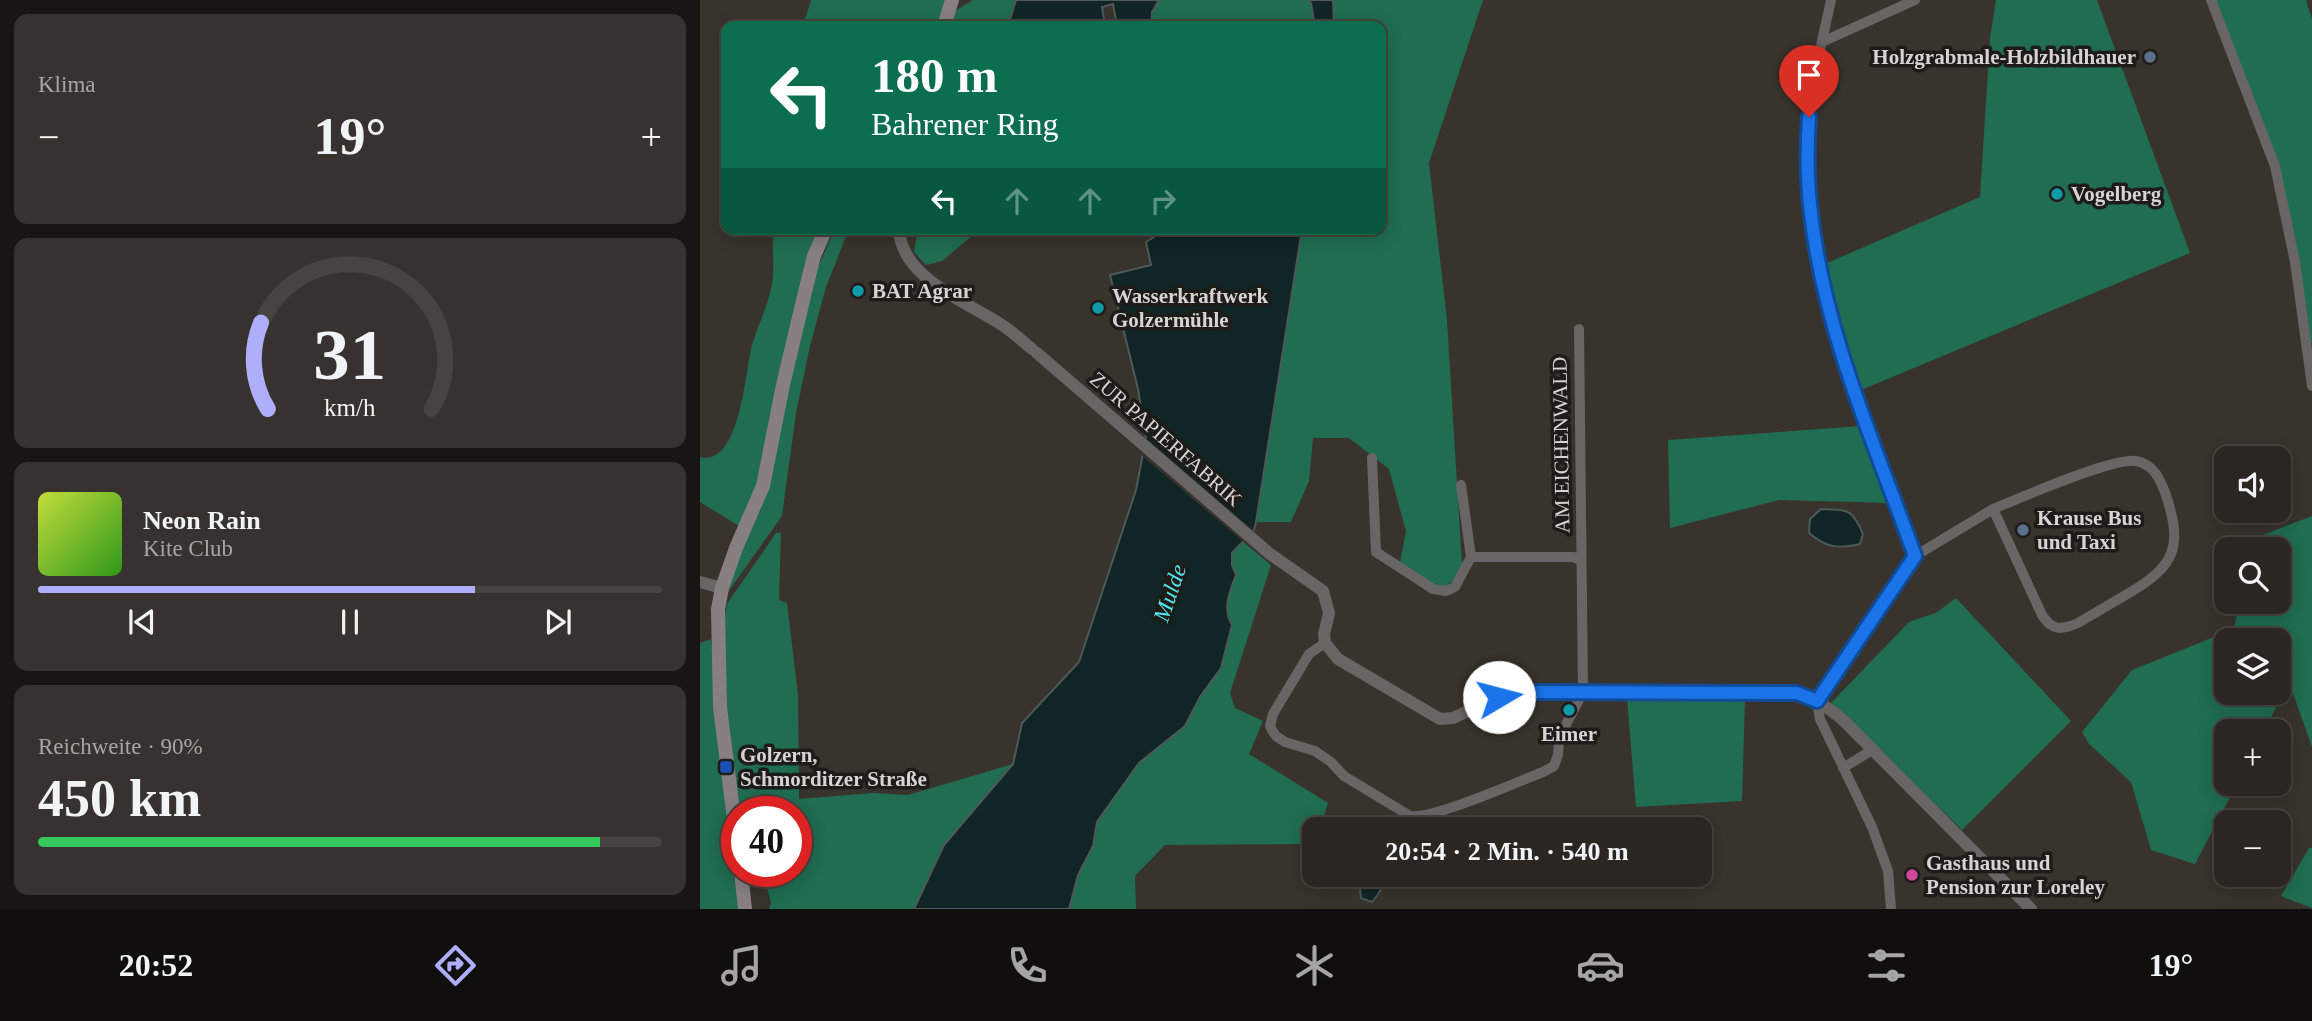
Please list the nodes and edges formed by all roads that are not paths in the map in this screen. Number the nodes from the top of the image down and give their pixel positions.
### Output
1 (951, 0) edge
2 (1831, 0) edge
3 (1915, 0) edge
4 (2211, 0) edge
5 (945, 21) edge
6 (1822, 42) junction
7 (823, 235) edge
8 (899, 235) edge
9 (1579, 329) dead end
10 (2312, 386) edge
11 (1372, 458) dead end
12 (1461, 485) dead end
13 (1993, 509) junction
14 (1915, 556) junction
15 (1471, 557) junction
16 (1581, 561) junction
17 (700, 582) edge
18 (722, 588) junction
19 (1325, 643) junction
20 (1583, 692) junction
21 (1817, 701) junction
22 (1872, 750) junction
23 (1843, 768) junction
24 (731, 796) edge
25 (743, 887) edge
26 (746, 909) edge
27 (1891, 909) edge
28 (2031, 909) edge

1 - 5 main road
2 - 6 street
3 - 6 street
4 - 10 street
6 - 14 street
7 - 18 main road
8 - 19 street, ZUR PAPIERFABRIK
9 - 16 street, AM EICHENWALD
11 - 15 street
12 - 15 street
13 - 13 street
13 - 14 street
14 - 21 street
15 - 16 street, AM EICHENWALD
16 - 20 street, AM EICHENWALD
17 - 18 street
18 - 24 main road
19 - 20 street
19 - 20 street
20 - 21 street
21 - 22 street
21 - 23 street
22 - 23 street
22 - 28 street
23 - 27 street
25 - 26 main road

